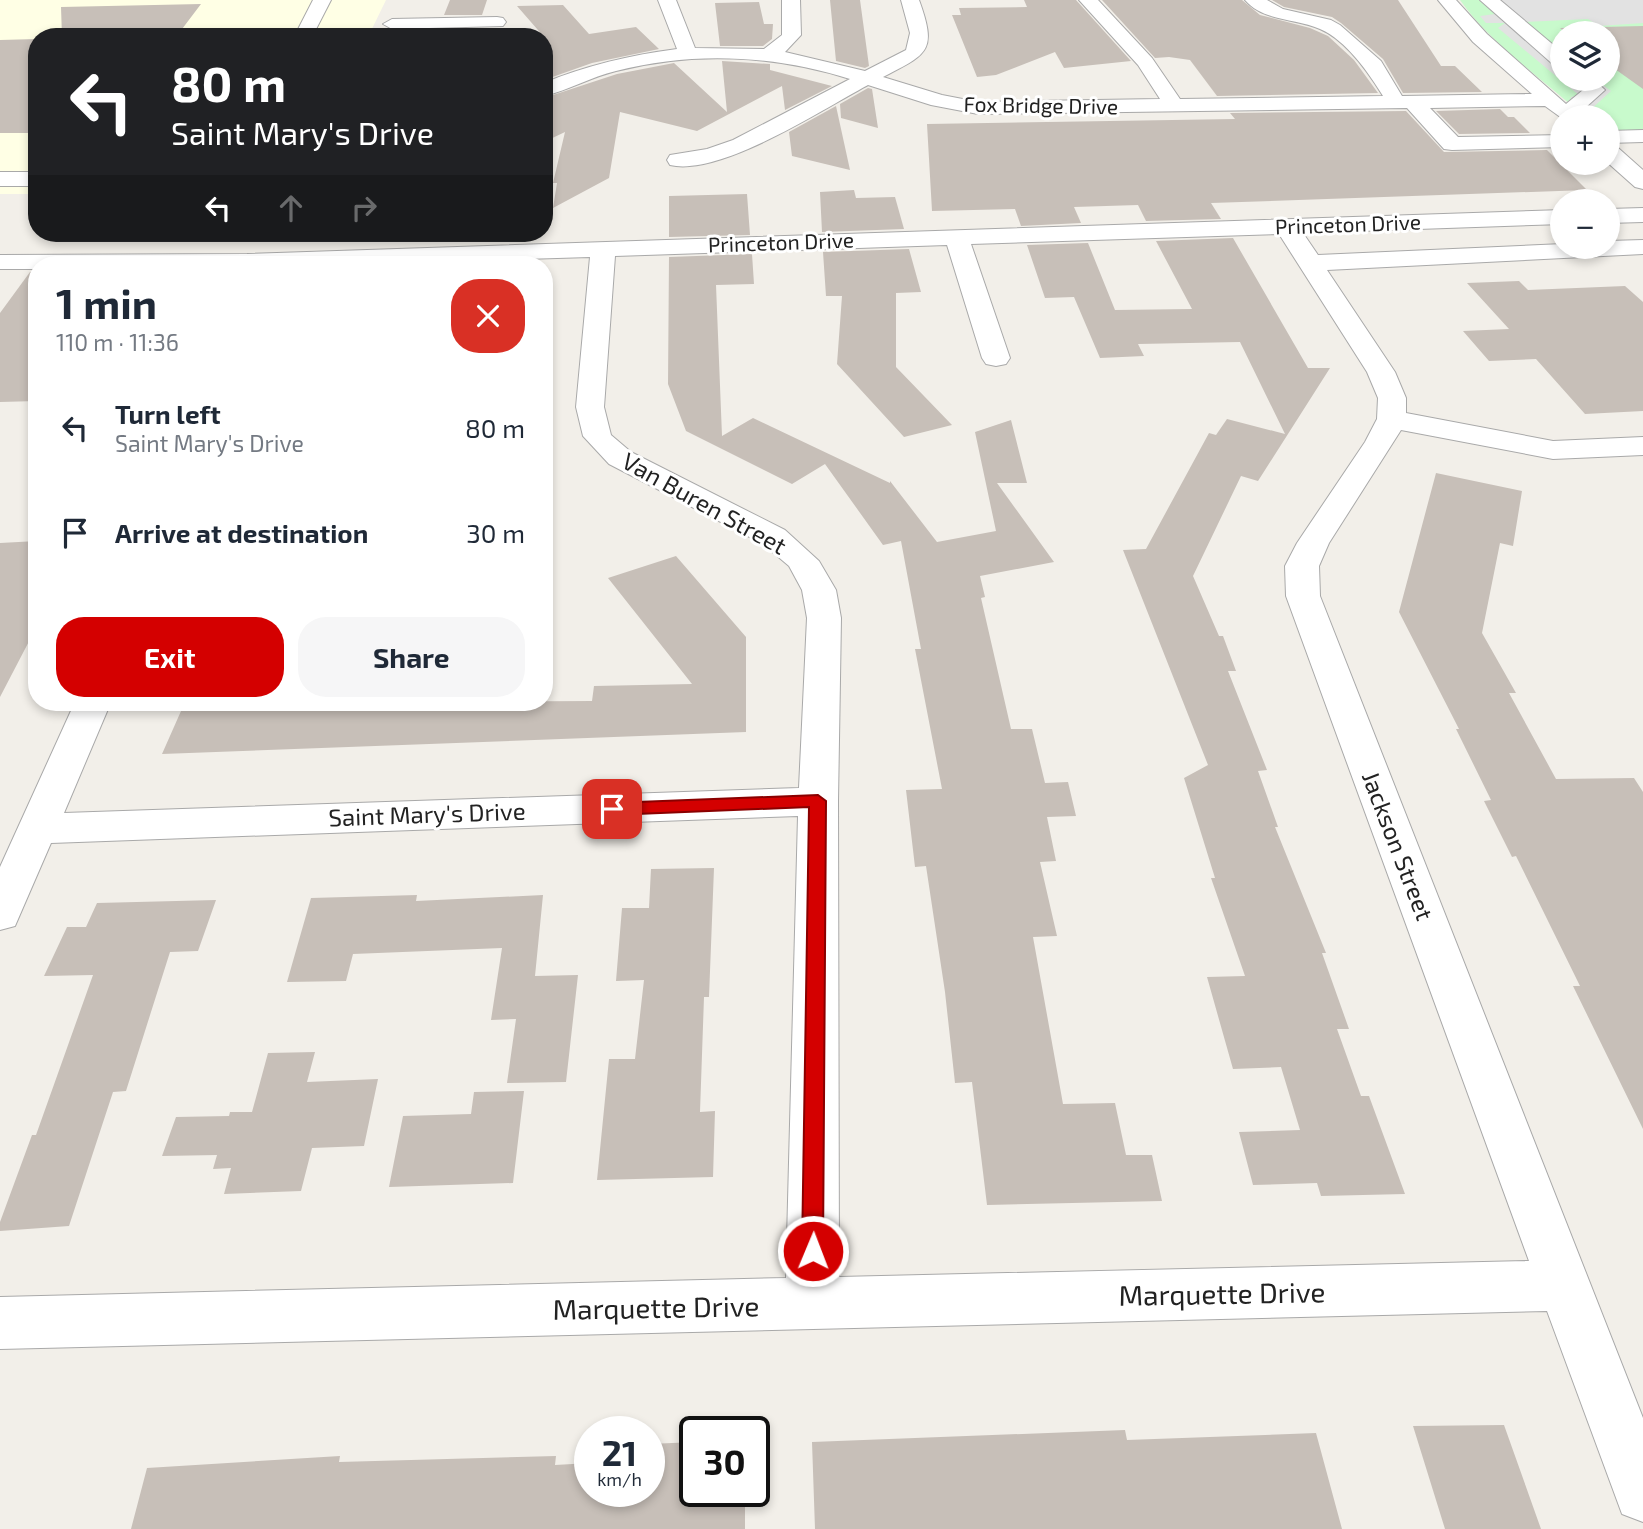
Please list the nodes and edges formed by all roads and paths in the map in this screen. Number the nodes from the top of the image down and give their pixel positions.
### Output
1 (322, 0) edge
2 (402, 0) edge
3 (666, 0) edge
4 (791, 0) edge
5 (910, 0) edge
6 (1088, 0) edge
7 (1254, 0) edge
8 (1447, 0) edge
9 (1489, 0) edge
10 (497, 22) dead end
11 (308, 28) edge
12 (390, 28) edge
13 (425, 28) edge
14 (1550, 53) edge
15 (689, 55) junction
16 (766, 55) junction
17 (868, 79) junction
18 (553, 87) edge
19 (1592, 91) edge
20 (1404, 102) junction
21 (1556, 105) edge
22 (1570, 105) edge
23 (1174, 106) junction
24 (1550, 109) edge
25 (1643, 136) edge
26 (1620, 137) edge
27 (1550, 141) edge
28 (678, 160) dead end
29 (1620, 162) edge
30 (0, 179) edge
31 (28, 179) edge
32 (1643, 182) edge
33 (1624, 215) edge
34 (1550, 217) edge
35 (1287, 227) junction
36 (1643, 235) edge
37 (957, 237) junction
38 (1643, 247) edge
39 (603, 248) junction
40 (422, 256) edge
41 (0, 262) edge
42 (28, 262) edge
43 (1310, 263) junction
44 (996, 358) dead end
45 (1391, 419) junction
46 (1643, 446) edge
47 (89, 711) edge
48 (818, 801) junction
49 (37, 829) junction
50 (0, 914) edge
51 (1563, 1285) junction
52 (812, 1305) junction
53 (0, 1323) edge
54 (1643, 1493) edge

1 - 11 street
2 - 12 street
3 - 15 street
4 - 16 street
5 - 17 street
6 - 23 street
7 - 20 street
8 - 21 street
9 - 14 street
10 - 13 street
15 - 16 street, Fox Bridge Drive
15 - 18 street, Fox Bridge Drive
16 - 17 street, Fox Bridge Drive
17 - 23 street, Fox Bridge Drive
17 - 28 street
19 - 22 street
20 - 23 street, Fox Bridge Drive
20 - 24 street, Fox Bridge Drive
20 - 27 street
25 - 26 street
29 - 32 street
30 - 31 street
33 - 36 street
34 - 35 street, Princeton Drive
35 - 37 street, Princeton Drive
35 - 43 street
37 - 39 street, Princeton Drive
37 - 44 street
38 - 43 street
39 - 40 street, Princeton Drive
39 - 48 street, Van Buren Street
41 - 42 street, Princeton Drive
43 - 45 street
45 - 46 street
45 - 51 street, Jackson Street
47 - 49 street
48 - 49 street, Saint Mary's Drive
48 - 52 street, Van Buren Street
49 - 50 street
51 - 52 street, Marquette Drive
51 - 54 street, Jackson Street
52 - 53 street, Marquette Drive

